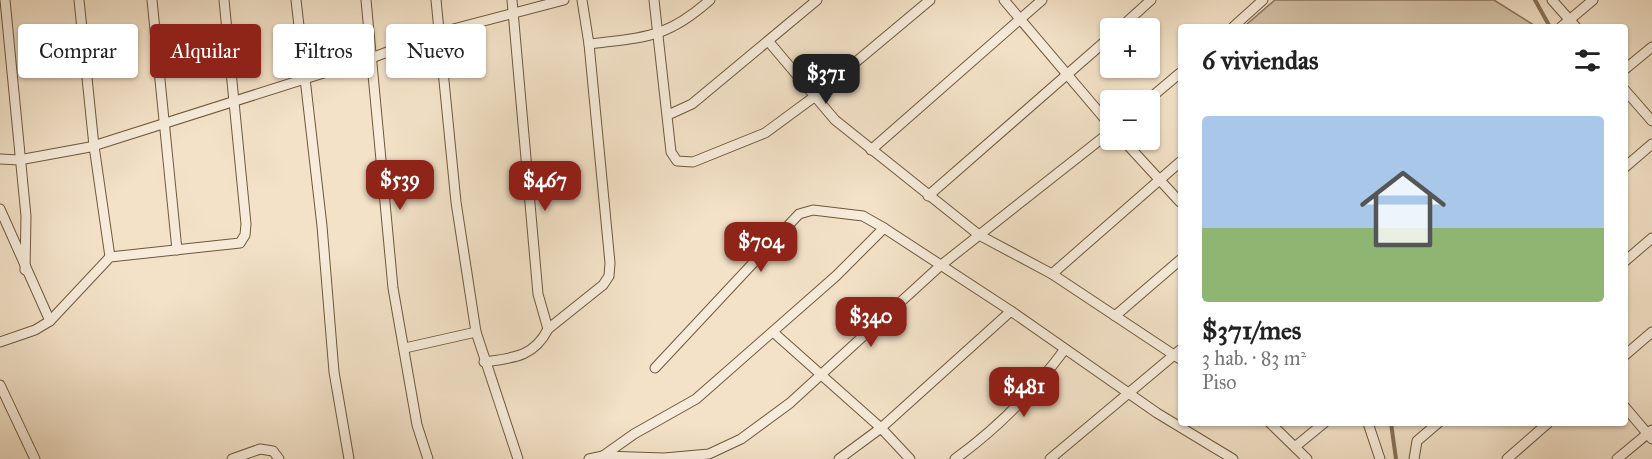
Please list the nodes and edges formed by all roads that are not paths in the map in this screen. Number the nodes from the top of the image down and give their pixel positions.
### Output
1 (5, 0) edge
2 (79, 0) edge
3 (152, 0) edge
4 (224, 0) edge
5 (296, 0) edge
6 (366, 0) edge
7 (436, 0) edge
8 (512, 0) edge
9 (564, 0) edge
10 (582, 0) edge
11 (654, 0) edge
12 (710, 0) edge
13 (817, 0) edge
14 (930, 0) edge
15 (1004, 0) edge
16 (1042, 0) edge
17 (1151, 0) edge
18 (1263, 0) edge
19 (1552, 0) edge
20 (1593, 0) edge
21 (514, 13) junction
22 (1131, 18) edge
23 (1021, 19) junction
24 (369, 24) edge
25 (437, 24) edge
26 (472, 24) edge
27 (1236, 24) edge
28 (1567, 24) edge
29 (1569, 24) edge
30 (658, 35) junction
31 (769, 42) junction
32 (589, 44) junction
33 (1100, 46) edge
34 (1652, 47) edge
35 (386, 52) edge
36 (374, 57) joint
37 (1628, 67) edge
38 (1069, 75) junction
39 (1178, 75) edge
40 (308, 78) edge
41 (443, 78) edge
42 (305, 79) junction
43 (1160, 90) edge
44 (1628, 94) edge
45 (814, 98) junction
46 (234, 101) junction
47 (1100, 113) edge
48 (669, 115) junction
49 (165, 121) junction
50 (1652, 121) edge
51 (1100, 140) edge
52 (1652, 144) edge
53 (94, 146) junction
54 (871, 150) junction
55 (1133, 150) edge
56 (0, 159) edge
57 (19, 160) junction
58 (1178, 164) edge
59 (1628, 165) edge
60 (1160, 178) junction
61 (928, 196) junction
62 (1178, 200) edge
63 (0, 209) edge
64 (884, 228) junction
65 (979, 235) junction
66 (1652, 238) edge
67 (177, 250) junction
68 (110, 257) junction
69 (1628, 259) edge
70 (1178, 262) edge
71 (940, 266) junction
72 (25, 270) junction
73 (1052, 274) junction
74 (1011, 311) junction
75 (1115, 316) junction
76 (50, 321) junction
77 (548, 329) junction
78 (476, 332) junction
79 (773, 332) junction
80 (1652, 332) edge
81 (0, 342) edge
82 (405, 348) junction
83 (1065, 349) junction
84 (1178, 353) edge
85 (1628, 353) edge
86 (1178, 355) edge
87 (484, 362) junction
88 (655, 368) dead end
89 (822, 374) junction
90 (0, 385) edge
91 (1130, 394) junction
92 (1628, 410) edge
93 (1178, 424) edge
94 (1181, 426) edge
95 (1273, 426) edge
96 (1320, 426) edge
97 (1369, 426) edge
98 (1434, 426) edge
99 (1545, 426) edge
100 (881, 428) junction
101 (1650, 434) edge
102 (1296, 446) junction
103 (603, 456) junction
104 (708, 456) edge
105 (35, 459) edge
106 (232, 459) edge
107 (279, 459) edge
108 (349, 459) edge
109 (428, 459) edge
110 (518, 459) edge
111 (589, 459) edge
112 (839, 459) edge
113 (910, 459) edge
114 (955, 459) edge
115 (1050, 459) edge
116 (1233, 459) edge
117 (1307, 459) edge
118 (1380, 459) edge
119 (1414, 459) edge
120 (1507, 459) edge
121 (1617, 459) edge

1 - 57 street
2 - 53 street
3 - 49 street
4 - 46 street
5 - 42 street
6 - 24 street
7 - 25 street
8 - 21 street
9 - 21 street
10 - 32 street
11 - 30 street
12 - 30 street
13 - 31 street
14 - 45 street
15 - 23 street
16 - 23 street
17 - 22 street
18 - 27 street
19 - 28 street
20 - 29 street
21 - 26 street
21 - 77 street
23 - 38 street
23 - 54 street
30 - 32 street
30 - 48 street
31 - 45 street
31 - 48 street
32 - 77 street
33 - 38 street
34 - 37 street
35 - 36 street
36 - 82 street
38 - 47 street
38 - 61 street
39 - 43 street
40 - 42 street
41 - 78 street
42 - 46 street
42 - 108 street
44 - 50 street
45 - 48 street
45 - 54 street
46 - 49 street
46 - 67 street
49 - 53 street
49 - 67 street
51 - 65 street
52 - 59 street
53 - 57 street
53 - 68 street
54 - 61 street
55 - 60 street
56 - 57 street
57 - 72 street
58 - 60 street
60 - 62 street
60 - 73 street
61 - 65 street
63 - 72 street
64 - 71 street
64 - 79 street
64 - 88 street
65 - 71 street
65 - 73 street
66 - 69 street
67 - 68 street
68 - 76 street
70 - 75 street
71 - 74 street
71 - 89 street
72 - 76 street
73 - 75 street
74 - 83 street
74 - 100 street
75 - 84 street
76 - 81 street
77 - 87 street
78 - 82 street
78 - 87 street
79 - 89 street
79 - 103 street
80 - 85 street
82 - 109 street
83 - 91 street
83 - 114 street
86 - 91 street
87 - 110 street
89 - 100 street
89 - 104 street
90 - 105 street
91 - 93 street
91 - 115 street
92 - 101 street
94 - 116 street
95 - 102 street
96 - 102 street
97 - 118 street
98 - 119 street
99 - 120 street
100 - 112 street
100 - 113 street
101 - 121 street
102 - 117 street
103 - 104 street
103 - 111 street
106 - 107 street

